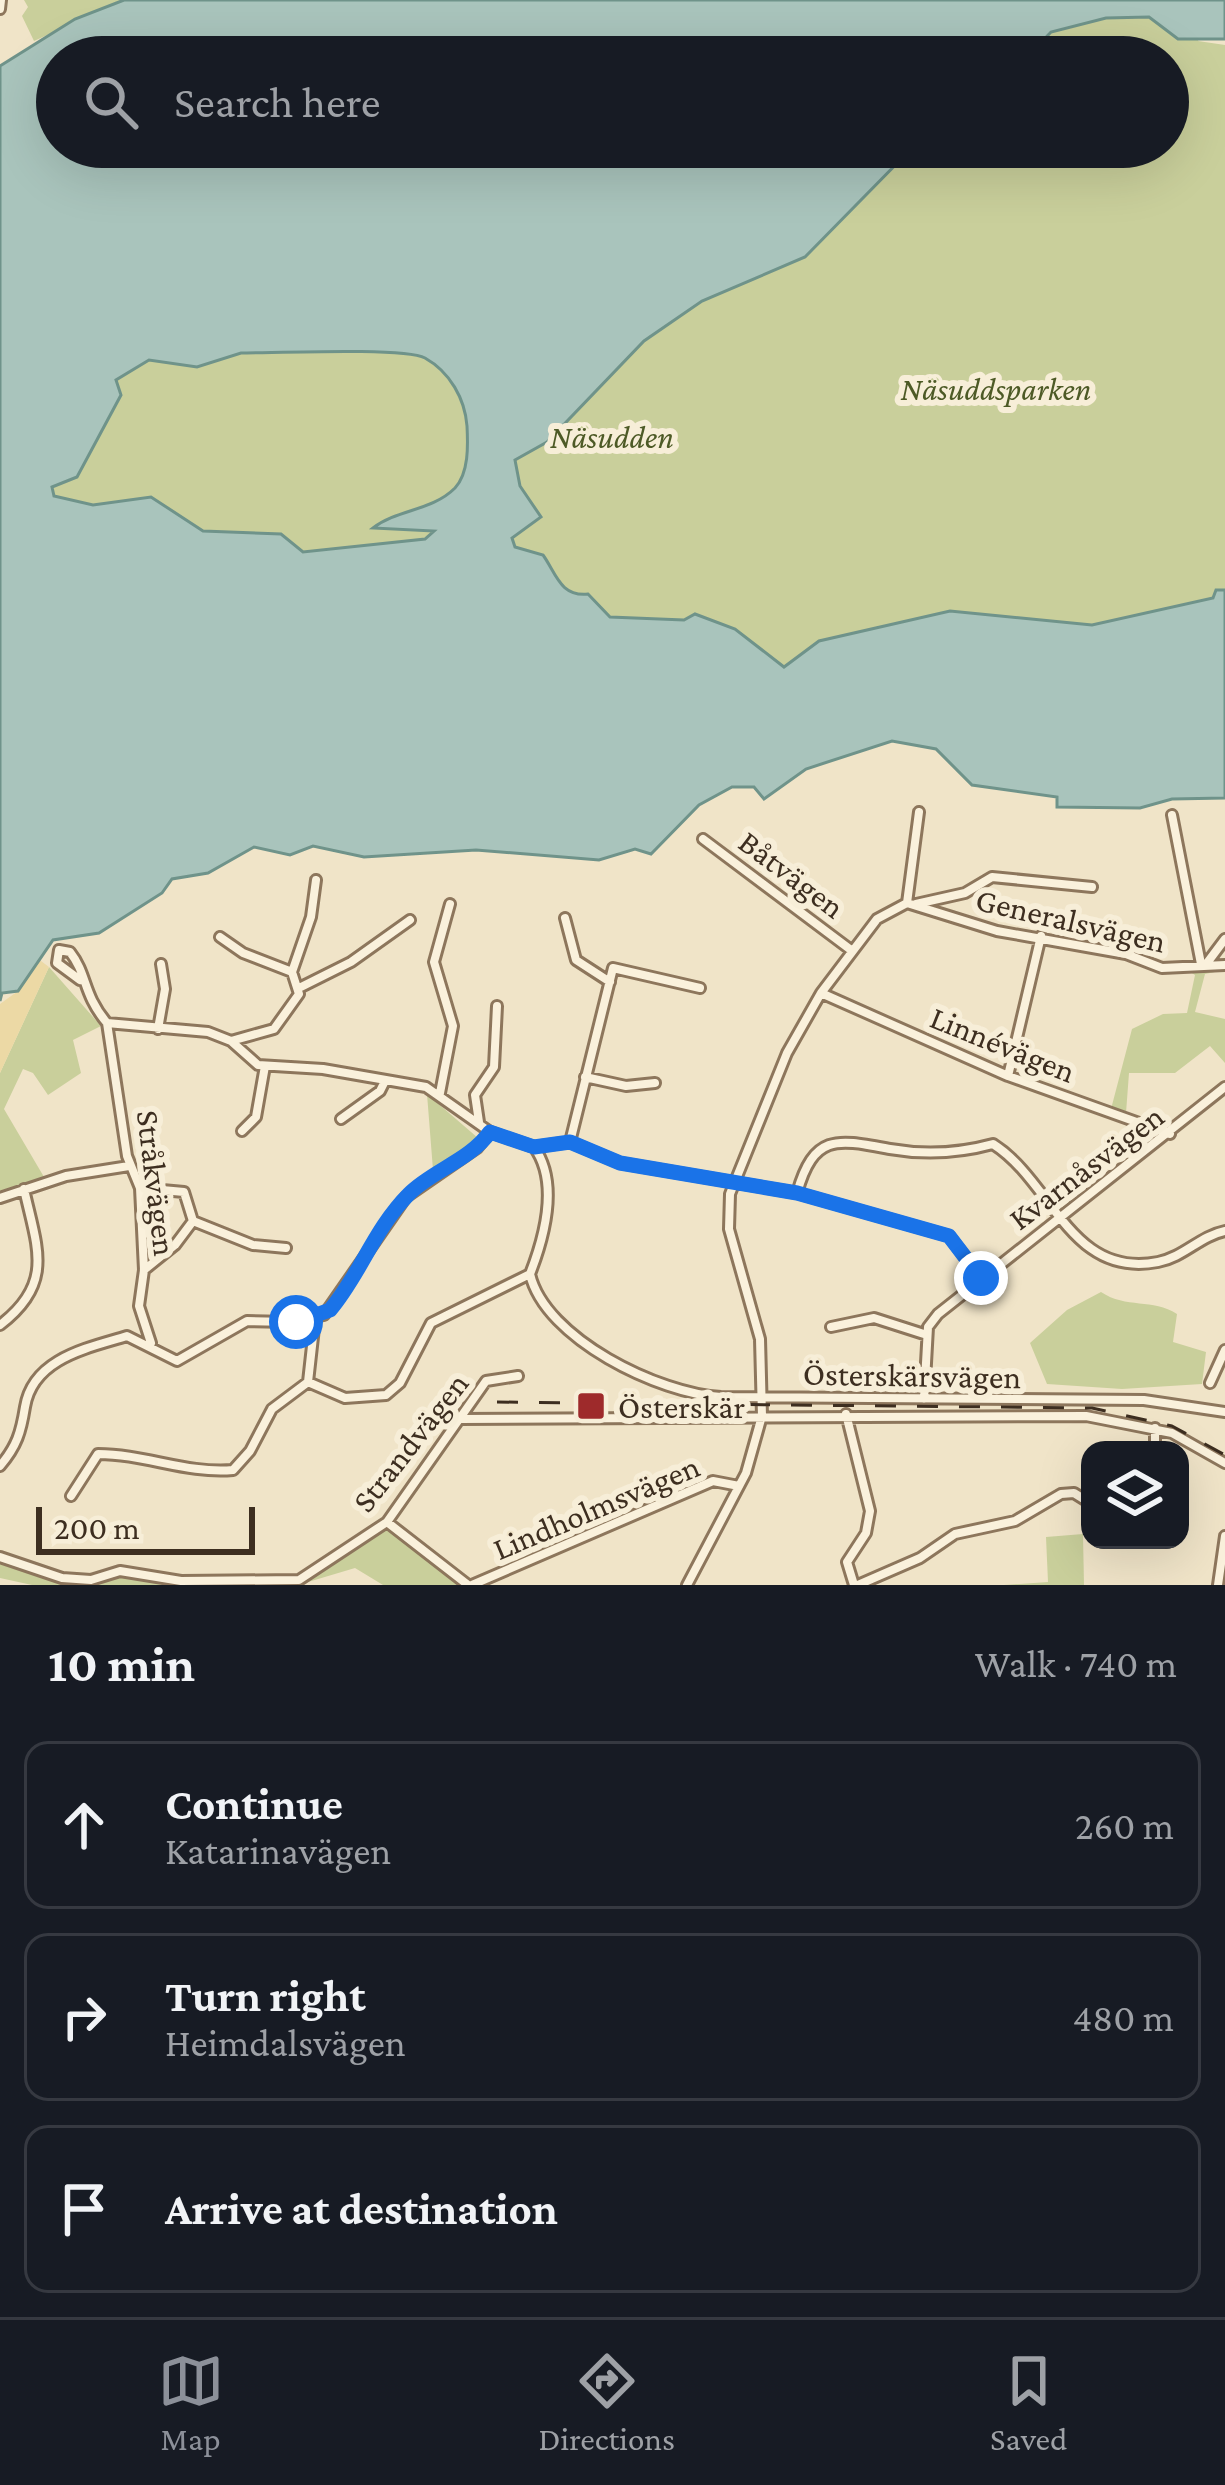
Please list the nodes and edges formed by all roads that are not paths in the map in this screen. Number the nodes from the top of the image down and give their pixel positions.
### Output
1 (1, 0) edge
2 (0, 9) edge
3 (919, 812) dead end
4 (1172, 815) dead end
5 (703, 839) dead end
6 (316, 880) dead end
7 (1091, 887) dead end
8 (450, 904) dead end
9 (911, 904) junction
10 (565, 918) dead end
11 (410, 920) dead end
12 (1041, 936) junction
13 (220, 937) dead end
14 (1225, 939) edge
15 (851, 950) junction
16 (1204, 963) junction
17 (161, 964) dead end
18 (1225, 965) edge
19 (292, 972) junction
20 (80, 980) dead end
21 (610, 982) junction
22 (301, 987) junction
23 (700, 988) dead end
24 (821, 993) junction
25 (497, 1006) dead end
26 (107, 1023) junction
27 (158, 1029) junction
28 (231, 1041) junction
29 (265, 1066) junction
30 (1008, 1076) junction
31 (585, 1077) junction
32 (385, 1082) junction
33 (655, 1084) dead end
34 (1225, 1087) edge
35 (440, 1093) junction
36 (341, 1119) dead end
37 (487, 1130) junction
38 (242, 1132) dead end
39 (1170, 1134) junction
40 (570, 1142) junction
41 (534, 1147) junction
42 (129, 1166) junction
43 (735, 1183) junction
44 (140, 1188) junction
45 (24, 1189) junction
46 (797, 1193) junction
47 (0, 1198) edge
48 (1060, 1218) junction
49 (194, 1221) junction
50 (1225, 1231) edge
51 (286, 1248) dead end
52 (144, 1270) junction
53 (530, 1274) junction
54 (981, 1278) junction
55 (141, 1319) junction
56 (315, 1319) junction
57 (0, 1325) edge
58 (831, 1327) dead end
59 (927, 1335) junction
60 (122, 1337) junction
61 (153, 1347) junction
62 (1225, 1350) edge
63 (518, 1376) dead end
64 (308, 1382) junction
65 (1210, 1383) dead end
66 (762, 1397) junction
67 (924, 1399) junction
68 (1225, 1412) edge
69 (846, 1414) junction
70 (762, 1416) junction
71 (460, 1419) junction
72 (1155, 1428) junction
73 (1156, 1441) edge
74 (1225, 1463) edge
75 (0, 1466) edge
76 (740, 1486) junction
77 (71, 1496) dead end
78 (1081, 1497) edge
79 (387, 1522) junction
80 (1225, 1536) edge
81 (1224, 1551) edge
82 (0, 1557) edge
83 (470, 1585) edge
84 (687, 1585) edge
85 (856, 1585) edge
86 (1218, 1585) edge

1 - 2 street
3 - 9 street
4 - 16 street
5 - 15 street, Båtvägen
6 - 19 street
7 - 9 street
8 - 35 street
9 - 12 street, Generalsvägen
9 - 15 street
10 - 21 street
11 - 22 street
12 - 16 street, Generalsvägen
12 - 30 street
13 - 19 street
14 - 16 street
15 - 24 street
16 - 18 street, Generalsvägen
17 - 27 street
19 - 22 street
20 - 26 street
21 - 23 street
21 - 31 street
22 - 28 street
24 - 30 street, Linnévägen
24 - 43 street
25 - 37 street
26 - 27 street
26 - 42 street, Stråkvägen
27 - 28 street
28 - 29 street
29 - 32 street
29 - 38 street
30 - 39 street, Linnévägen
31 - 33 street
31 - 40 street
32 - 35 street
32 - 36 street
34 - 39 street, Kvarnåsvägen
35 - 37 street
37 - 41 street
37 - 56 street
39 - 48 street, Kvarnåsvägen
40 - 41 street
40 - 43 street
41 - 53 street
42 - 44 street, Stråkvägen
42 - 45 street
43 - 46 street
43 - 66 street
44 - 49 street
44 - 52 street, Stråkvägen
45 - 47 street
45 - 57 street
46 - 48 street
46 - 54 street
48 - 50 street
48 - 54 street, Kvarnåsvägen
49 - 51 street
49 - 52 street
52 - 55 street, Stråkvägen
53 - 64 street
53 - 66 street, Österskärsvägen
54 - 59 street, Kvarnåsvägen
55 - 60 street
55 - 61 street, Stråkvägen
56 - 61 street
56 - 64 street
58 - 59 street
59 - 67 street
60 - 61 street
60 - 75 street
62 - 65 street
63 - 71 street, Strandvägen
64 - 77 street
66 - 67 street, Österskärsvägen
66 - 70 street
67 - 68 street, Österskärsvägen
69 - 70 street
69 - 72 street
69 - 85 street
70 - 71 street
70 - 76 street
71 - 79 street, Strandvägen
72 - 73 street
72 - 74 street
76 - 83 street, Lindholmsvägen
76 - 84 street
78 - 85 street
79 - 82 street, Strandvägen
79 - 83 street, Lindholmsvägen
80 - 81 street
81 - 86 street

